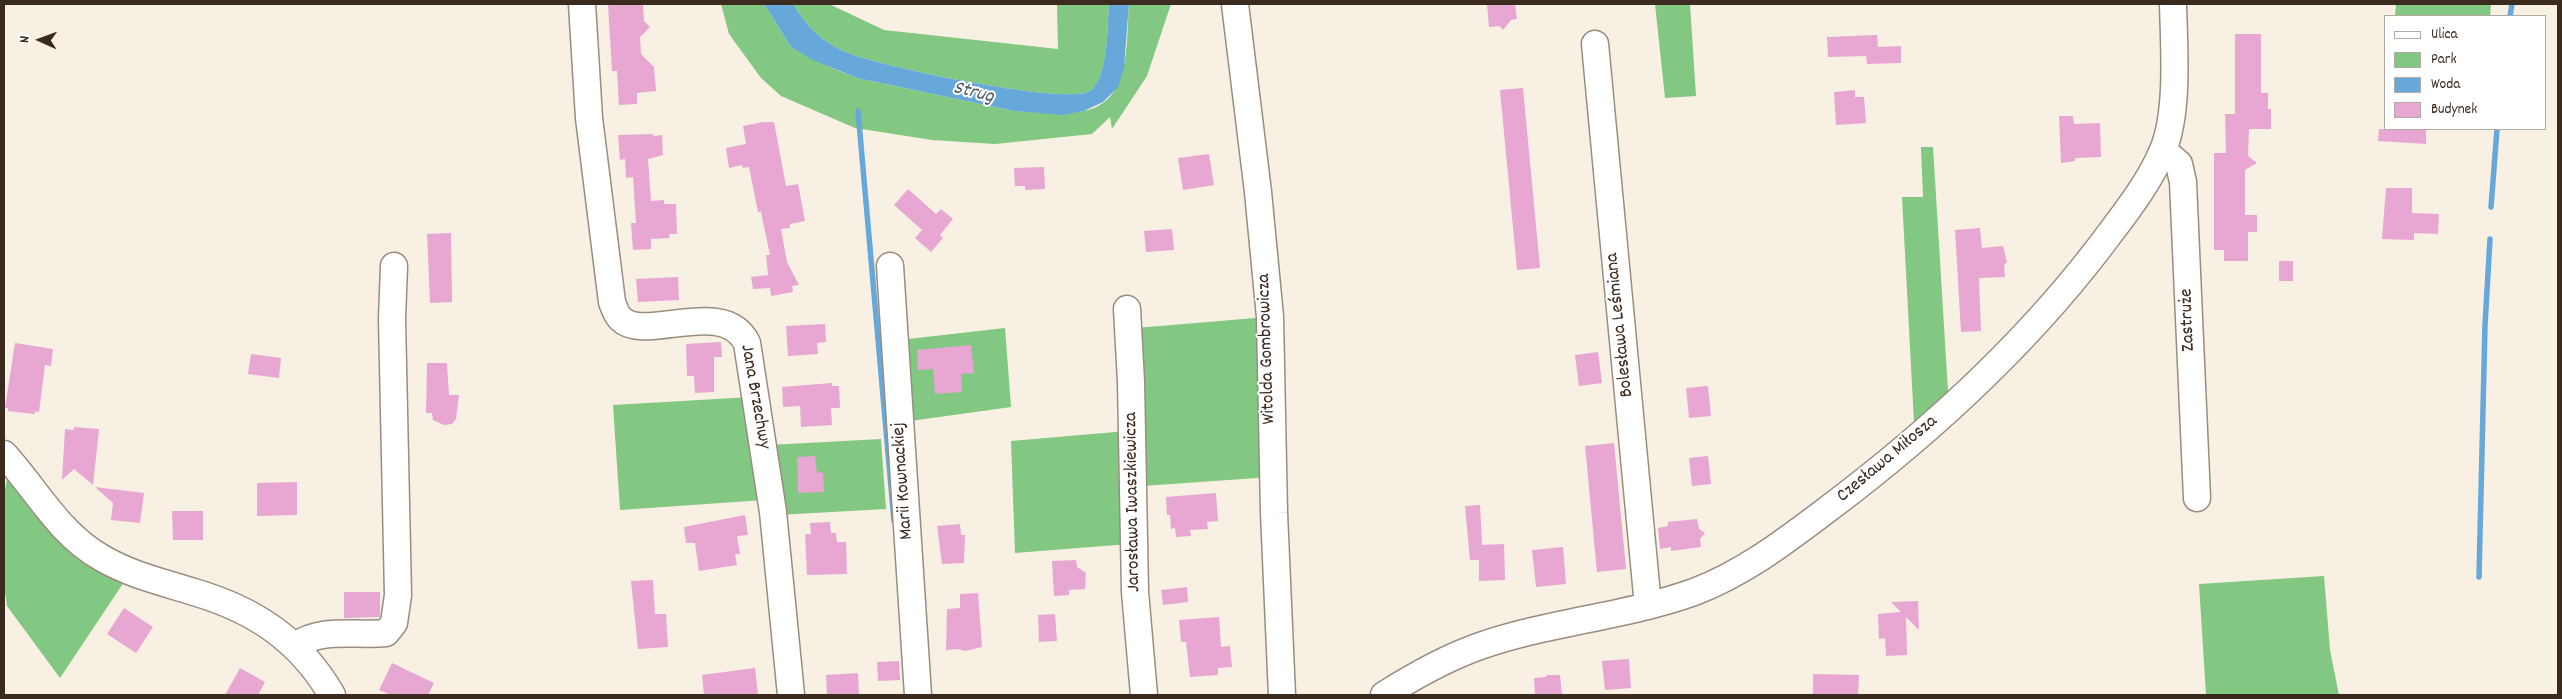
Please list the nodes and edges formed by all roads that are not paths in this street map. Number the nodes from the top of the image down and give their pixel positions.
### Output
1 (582, 4) edge
2 (1235, 4) edge
3 (2173, 4) edge
4 (1594, 44) dead end
5 (2163, 150) junction
6 (394, 266) dead end
7 (890, 266) dead end
8 (1127, 309) dead end
9 (4, 454) edge
10 (2197, 498) dead end
11 (1648, 606) junction
12 (295, 646) junction
13 (332, 695) edge
14 (790, 695) edge
15 (918, 695) edge
16 (1144, 695) edge
17 (1282, 695) edge
18 (1384, 695) edge

1 - 14 street, Jana Brzechwy
2 - 17 street, Witolda Gombrowicza
3 - 5 street, Czesława Miłosza
4 - 11 street, Bolesława Leśmiana
5 - 10 street, Zastruże
5 - 11 street, Czesława Miłosza
6 - 12 street
7 - 15 street, Marii Kownackiej
8 - 16 street, Jarosława Iwaszkiewicza
9 - 12 street
11 - 18 street, Czesława Miłosza
12 - 13 street

